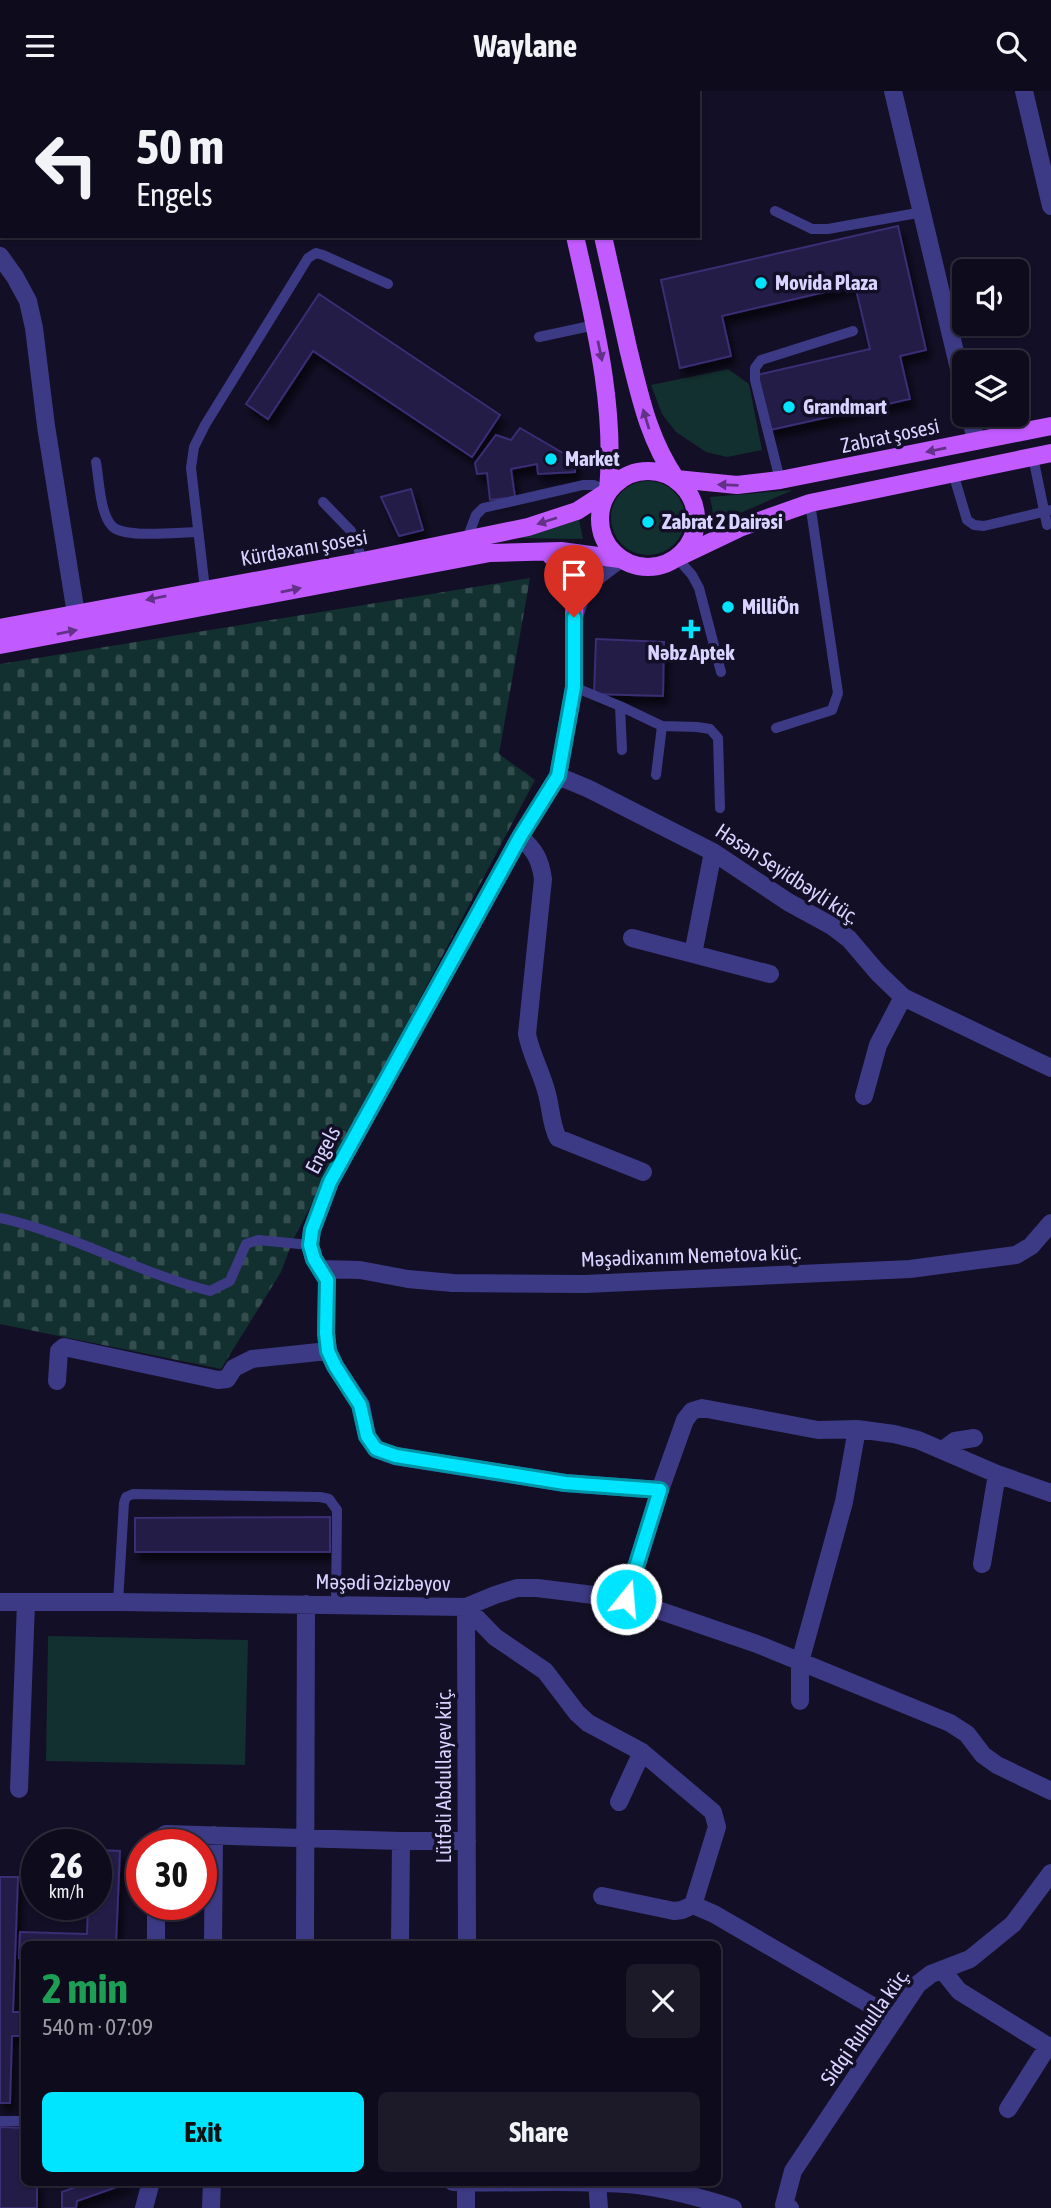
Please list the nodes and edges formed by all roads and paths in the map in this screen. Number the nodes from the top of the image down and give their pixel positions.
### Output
1 (893, 91) edge
2 (1024, 91) edge
3 (1051, 206) edge
4 (775, 211) dead end
5 (923, 212) junction
6 (575, 238) edge
7 (603, 238) edge
8 (0, 256) edge
9 (388, 284) dead end
10 (594, 325) junction
11 (853, 331) dead end
12 (539, 337) dead end
13 (955, 350) edge
14 (1051, 426) edge
15 (973, 427) edge
16 (976, 441) junction
17 (1042, 455) edge
18 (96, 462) dead end
19 (953, 474) junction
20 (676, 479) junction
21 (780, 480) junction
22 (608, 491) junction
23 (323, 502) dead end
24 (810, 503) junction
25 (1048, 511) edge
26 (1047, 525) dead end
27 (198, 532) junction
28 (467, 539) junction
29 (534, 550) junction
30 (677, 558) junction
31 (620, 559) junction
32 (363, 561) junction
33 (205, 589) junction
34 (76, 614) junction
35 (574, 617) junction
36 (0, 628) edge
37 (0, 645) edge
38 (721, 672) dead end
39 (574, 687) junction
40 (620, 706) junction
41 (662, 726) junction
42 (776, 728) dead end
43 (622, 750) dead end
44 (656, 775) dead end
45 (558, 776) junction
46 (720, 808) dead end
47 (520, 837) junction
48 (713, 852) junction
49 (632, 938) dead end
50 (693, 954) junction
51 (770, 974) dead end
52 (903, 997) junction
53 (1051, 1068) edge
54 (864, 1096) dead end
55 (643, 1172) dead end
56 (0, 1218) edge
57 (1051, 1223) edge
58 (310, 1245) junction
59 (320, 1269) junction
60 (328, 1351) junction
61 (57, 1381) dead end
62 (857, 1429) junction
63 (974, 1438) dead end
64 (943, 1450) junction
65 (997, 1473) junction
66 (660, 1490) junction
67 (1051, 1493) edge
68 (982, 1564) dead end
69 (626, 1599) junction
70 (0, 1602) edge
71 (118, 1602) junction
72 (26, 1603) junction
73 (306, 1604) junction
74 (336, 1605) junction
75 (466, 1607) junction
76 (800, 1662) junction
77 (800, 1701) dead end
78 (642, 1752) junction
79 (19, 1789) dead end
80 (1051, 1791) edge
81 (619, 1802) dead end
82 (217, 1835) edge
83 (305, 1837) junction
84 (401, 1841) junction
85 (467, 1841) junction
86 (1051, 1873) edge
87 (603, 1896) dead end
88 (692, 1905) junction
89 (156, 1920) edge
90 (214, 1920) edge
91 (156, 1941) edge
92 (214, 1941) edge
93 (306, 1941) edge
94 (400, 1941) edge
95 (467, 1941) edge
96 (943, 1971) junction
97 (895, 2019) junction
98 (1050, 2047) edge
99 (1008, 2109) dead end
100 (0, 2121) edge
101 (21, 2121) edge
102 (150, 2186) edge
103 (212, 2186) edge
104 (467, 2186) edge
105 (597, 2186) edge
106 (645, 2186) edge
107 (781, 2207) edge
108 (144, 2208) edge
109 (211, 2208) edge
110 (466, 2208) edge
111 (599, 2208) edge
112 (733, 2208) edge

1 - 5 street
2 - 3 street
4 - 5 lane
5 - 13 street
6 - 10 main road
20 -> 7 main road
8 - 34 street
9 - 27 lane
10 - 12 lane
10 -> 22 main road
11 - 21 lane
14 - 16 main road, Zabrat şosesi
15 - 16 street
16 -> 21 main road, Zabrat şosesi
17 - 19 main road
17 - 25 lane
18 - 27 lane
19 - 24 main road
19 - 25 lane
21 -> 20 main road, Zabrat şosesi
20 - 22 main road
20 - 30 main road
22 -> 28 main road, Kürdəxanı şosesi
22 - 28 lane
22 - 31 main road
23 - 32 lane
24 - 30 main road
24 - 42 lane
25 - 26 lane
27 - 33 lane
28 - 32 main road, Kürdəxanı şosesi
29 - 31 main road
29 - 35 main road
37 -> 29 main road
30 - 31 main road
30 - 38 lane
31 - 35 street
32 - 33 main road, Kürdəxanı şosesi
33 -> 34 main road, Kürdəxanı şosesi
34 - 36 main road, Kürdəxanı şosesi
35 - 39 street, Engels
39 - 40 lane
39 - 45 street, Engels
40 - 41 lane
40 - 43 lane
41 - 44 lane
41 - 46 lane
45 - 47 street, Engels
45 - 48 street, Həsən Seyidbəyli küç.
47 - 55 street
47 - 58 street, Engels
48 - 50 street
48 - 52 street, Həsən Seyidbəyli küç.
49 - 50 street
50 - 51 street
52 - 53 street, Həsən Seyidbəyli küç.
52 - 54 street
56 - 58 lane
57 - 59 street, Məşədixanım Nemətova küç.
58 - 59 street
59 - 60 street
60 - 61 street
60 - 66 street
62 - 64 street
62 - 66 street
62 - 76 street
63 - 64 street
64 - 65 street
65 - 67 street
65 - 68 street
66 - 69 street
69 - 75 street, Məşədi Əzizbəyov
69 - 76 street, Məşədi Əzizbəyov
70 - 72 street, Məşədi Əzizbəyov
71 - 72 street, Məşədi Əzizbəyov
71 - 73 street, Məşədi Əzizbəyov
71 - 74 lane
72 - 79 street
73 - 74 street, Məşədi Əzizbəyov
73 - 83 street
74 - 75 street, Məşədi Əzizbəyov
75 - 78 street
75 - 85 street, Lütfəli Abdullayev küç.
76 - 77 street
76 - 80 street, Məşədi Əzizbəyov
78 - 81 street
78 - 88 street
82 - 83 street
83 - 84 street
83 - 93 street
84 - 85 street
84 - 94 street
85 - 95 street, Lütfəli Abdullayev küç.
86 - 96 street, Sidqi Ruhulla küç.
87 - 88 street
88 - 97 street
89 - 91 street
90 - 92 street
96 - 97 street, Sidqi Ruhulla küç.
96 - 98 street
97 - 107 street, Sidqi Ruhulla küç.
98 - 99 street
100 - 101 lane
102 - 108 street
103 - 109 street
104 - 110 street
105 - 111 street
106 - 112 street

